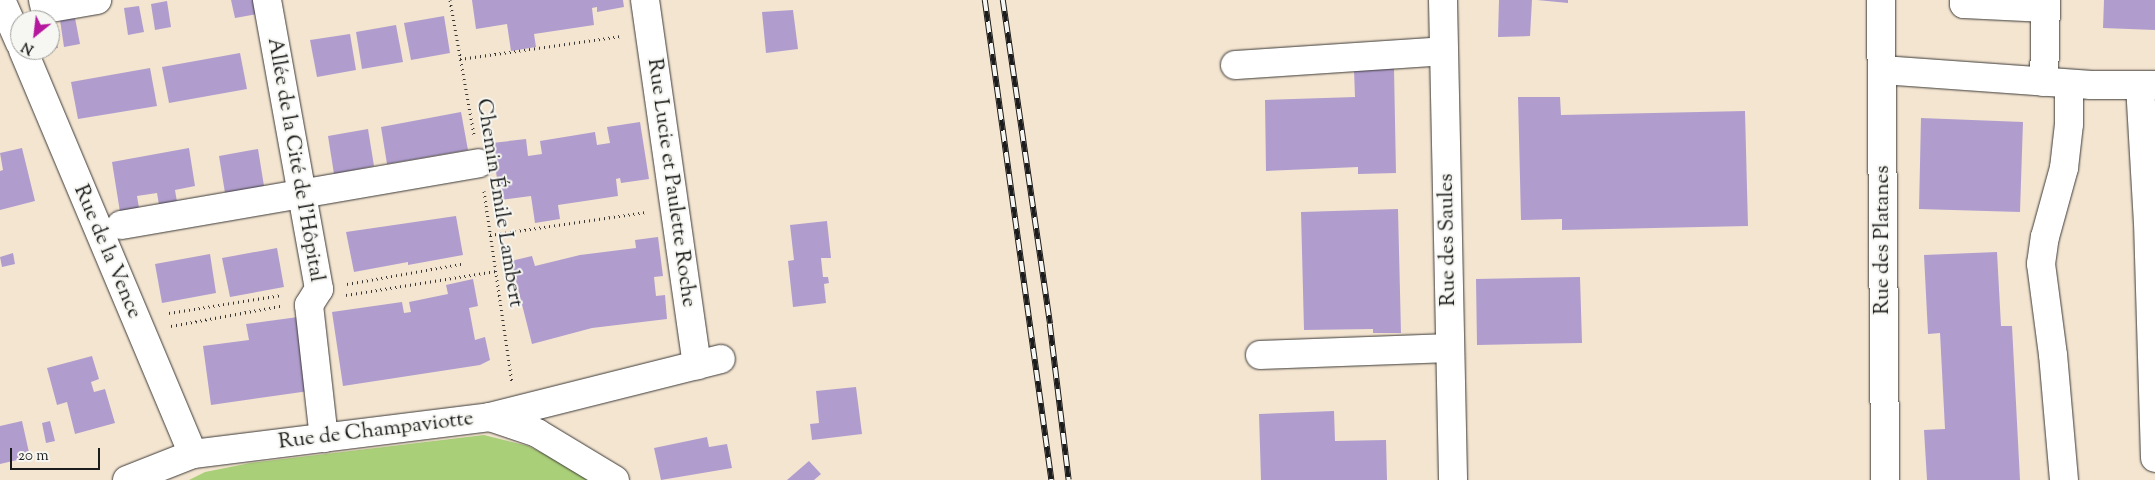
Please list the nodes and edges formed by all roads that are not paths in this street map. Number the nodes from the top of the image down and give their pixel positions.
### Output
1 (1, 0) edge
2 (42, 0) edge
3 (97, 0) edge
4 (267, 0) edge
5 (645, 0) edge
6 (1443, 0) edge
7 (1881, 0) edge
8 (1964, 0) edge
9 (2046, 4) edge
10 (10, 20) edge
11 (1444, 51) junction
12 (27, 60) edge
13 (1235, 65) dead end
14 (1882, 70) junction
15 (2057, 83) junction
16 (2148, 85) edge
17 (480, 163) road end
18 (304, 194) junction
19 (120, 225) dead end
20 (1450, 348) junction
21 (1260, 355) dead end
22 (490, 417) junction
23 (324, 438) junction
24 (193, 454) junction
25 (2155, 458) edge
26 (127, 480) edge
27 (615, 480) edge
28 (1453, 480) edge
29 (1885, 480) edge
30 (2064, 480) edge

1 - 10 street
2 - 3 street
4 - 18 street, Allée de la Cité de l'Hôpital
5 - 22 street, Rue Lucie et Paulette Roche
6 - 11 street, Rue des Saules
7 - 14 street, Rue des Platanes
8 - 9 street
9 - 15 street
11 - 13 street
11 - 20 street, Rue des Saules
12 - 24 street, Rue de la Vence
14 - 15 street
14 - 29 street, Rue des Platanes
15 - 16 street
15 - 30 street
16 - 25 street
17 - 18 street
18 - 19 street
18 - 23 street, Allée de la Cité de l'Hôpital
20 - 21 street
20 - 28 street, Rue des Saules
22 - 23 street, Rue de Champaviotte
22 - 27 street, Rue de Champaviotte
23 - 24 street, Rue de Champaviotte
24 - 26 street, Rue de Champaviotte

